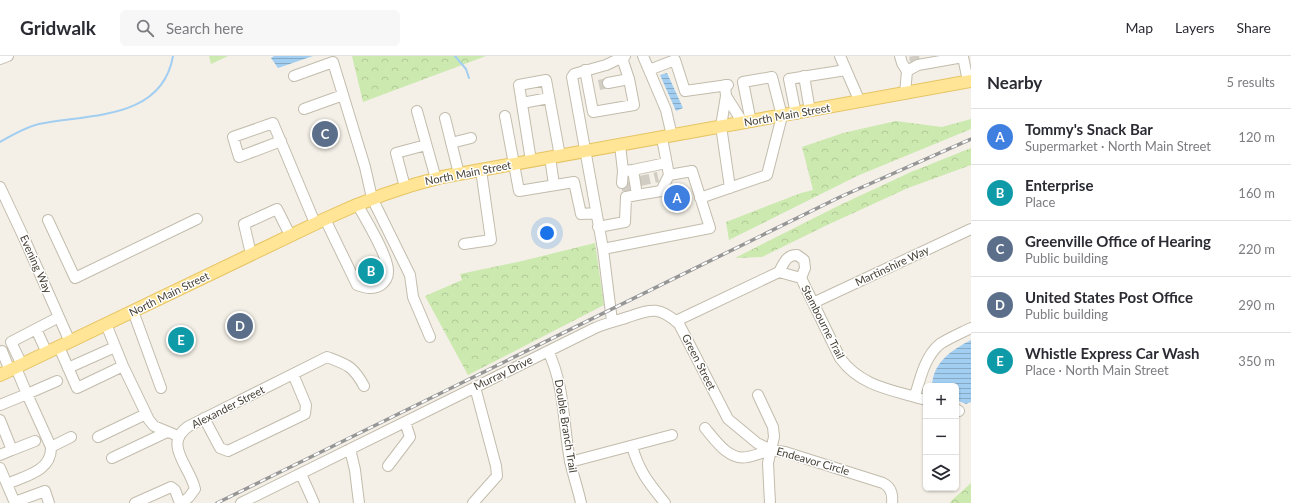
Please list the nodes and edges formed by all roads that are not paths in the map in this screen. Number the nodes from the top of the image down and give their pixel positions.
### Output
1 (8, 56) edge
2 (643, 56) edge
3 (840, 56) edge
4 (900, 56) edge
5 (624, 57) edge
6 (958, 57) edge
7 (0, 59) edge
8 (927, 62) edge
9 (585, 70) junction
10 (649, 70) junction
11 (846, 70) junction
12 (294, 76) dead end
13 (804, 76) junction
14 (629, 79) junction
15 (970, 81) edge
16 (588, 87) junction
17 (905, 94) junction
18 (343, 95) junction
19 (726, 96) junction
20 (549, 98) junction
21 (860, 102) junction
22 (522, 103) junction
23 (304, 109) dead end
24 (417, 111) dead end
25 (810, 111) junction
26 (796, 114) junction
27 (505, 116) dead end
28 (782, 116) junction
29 (445, 118) dead end
30 (747, 123) junction
31 (721, 126) junction
32 (667, 137) junction
33 (471, 138) dead end
34 (281, 141) junction
35 (451, 143) junction
36 (426, 145) junction
37 (620, 145) junction
38 (585, 151) junction
39 (555, 157) junction
40 (531, 161) junction
41 (666, 163) junction
42 (514, 164) junction
43 (481, 170) junction
44 (628, 171) junction
45 (459, 174) junction
46 (669, 175) junction
47 (658, 178) tunnel mouth
48 (436, 179) junction
49 (554, 186) junction
50 (0, 187) edge
51 (405, 187) junction
52 (629, 187) junction
53 (730, 188) junction
54 (372, 198) junction
55 (700, 198) junction
56 (358, 204) junction
57 (596, 213) junction
58 (197, 219) dead end
59 (48, 220) dead end
60 (320, 221) junction
61 (598, 228) junction
62 (971, 229) edge
63 (290, 235) junction
64 (464, 244) dead end
65 (602, 249) junction
66 (251, 254) junction
67 (779, 272) junction
68 (801, 278) junction
69 (813, 303) junction
70 (133, 311) junction
71 (59, 317) junction
72 (612, 321) junction
73 (676, 321) junction
74 (106, 324) junction
75 (971, 328) edge
76 (36, 329) junction
77 (430, 337) dead end
78 (70, 342) junction
79 (59, 347) junction
80 (116, 347) junction
81 (548, 351) junction
82 (0, 352) edge
83 (47, 353) junction
84 (123, 366) junction
85 (68, 368) junction
86 (12, 370) edge
87 (293, 374) junction
88 (57, 381) dead end
89 (364, 386) dead end
90 (475, 387) junction
91 (161, 388) dead end
92 (27, 394) junction
93 (758, 395) dead end
94 (914, 396) junction
95 (923, 399) edge
96 (0, 406) edge
97 (146, 414) junction
98 (204, 418) junction
99 (0, 420) edge
100 (405, 422) junction
101 (705, 428) dead end
102 (167, 432) junction
103 (672, 435) dead end
104 (178, 436) junction
105 (71, 437) dead end
106 (98, 437) dead end
107 (35, 441) dead end
108 (632, 446) junction
109 (51, 447) junction
110 (350, 449) junction
111 (12, 450) junction
112 (771, 450) junction
113 (0, 455) edge
114 (112, 458) dead end
115 (570, 462) junction
116 (388, 466) dead end
117 (1, 472) edge
118 (301, 474) junction
119 (7, 484) junction
120 (15, 502) edge
121 (50, 503) edge
122 (135, 503) edge
123 (181, 503) edge
124 (241, 503) edge
125 (314, 503) edge
126 (359, 503) edge
127 (473, 503) edge
128 (581, 503) edge
129 (665, 503) edge
130 (770, 503) edge
131 (892, 503) edge

1 - 7 street
2 - 10 street
3 - 11 street
4 - 8 street
5 - 9 street
5 - 14 street
6 - 8 street
6 - 15 street
8 - 17 street
9 - 16 street
9 - 38 street
10 - 19 street
10 - 32 street
11 - 13 street
11 - 21 street
12 - 18 street
13 - 25 street
13 - 26 street
14 - 16 street
14 - 16 street
15 - 17 main road, North Main Street
17 - 21 main road, North Main Street
18 - 23 street
18 - 54 street
19 - 30 street
19 - 31 street
20 - 22 street
20 - 22 street
20 - 39 street
21 - 25 main road, North Main Street
22 - 40 street
24 - 36 street
25 - 26 main road, North Main Street
26 - 28 main road, North Main Street
27 - 42 street
28 - 30 main road, North Main Street
28 - 30 street
28 - 53 street
29 - 35 street
30 - 31 main road, North Main Street
31 - 32 main road, North Main Street
31 - 53 street
32 - 37 main road, North Main Street
32 - 41 street
33 - 35 street
34 - 34 street
34 - 60 street
35 - 45 street
36 - 48 street
36 - 51 street
37 - 38 main road, North Main Street
37 - 44 street
38 - 39 main road, North Main Street
38 - 57 street
39 - 40 main road, North Main Street
39 - 49 street
40 - 42 main road, North Main Street
41 - 44 street
41 - 46 street
42 - 43 main road, North Main Street
42 - 49 street
43 - 45 main road, North Main Street
43 - 64 street
44 - 52 street
45 - 48 main road, North Main Street
46 - 47 street
46 - 52 street
46 - 55 street
48 - 51 main road, North Main Street
49 - 57 street
50 - 71 street, Evening Way
51 - 54 main road, North Main Street
52 - 61 street
53 - 55 street
54 - 56 main road, North Main Street
54 - 77 street
55 - 65 street
56 - 60 main road, North Main Street
56 - 60 street
57 - 61 street
58 - 59 street
60 - 63 main road, North Main Street
61 - 65 street
62 - 69 street, Martinshire Way
63 - 66 main road, North Main Street
63 - 66 street
65 - 72 street
66 - 70 main road, North Main Street
67 - 68 street, Stambourne Trail
67 - 68 street
67 - 73 street
68 - 69 street, Stambourne Trail
69 - 94 street, Stambourne Trail
70 - 74 main road, North Main Street
70 - 91 street
71 - 76 street
71 - 78 street, Evening Way
72 - 73 street, Green Street
72 - 81 street, Murray Drive
73 - 112 street, Green Street
74 - 78 main road, North Main Street
74 - 80 street
75 - 94 street
76 - 83 street
76 - 86 street
78 - 79 main road, North Main Street
79 - 83 main road, North Main Street
79 - 85 street
80 - 84 street
80 - 85 street
81 - 90 street, Murray Drive
81 - 115 street, Double Branch Trail
82 - 86 street
83 - 86 main road, North Main Street
84 - 85 street
84 - 97 street
86 - 92 street
87 - 89 street, Alexander Street
87 - 98 street, Alexander Street
87 - 98 street
88 - 92 street
90 - 100 street, Murray Drive
90 - 127 street
92 - 96 street
92 - 109 street
93 - 112 street
94 - 95 street, Stambourne Trail
97 - 102 street
97 - 106 street
98 - 104 street, Alexander Street
99 - 111 street
100 - 110 street, Murray Drive
100 - 116 street
101 - 112 street
102 - 104 street
102 - 114 street
103 - 108 street
104 - 123 street
105 - 109 street
107 - 111 street
108 - 115 street
108 - 129 street
109 - 119 street
110 - 118 street, Murray Drive
110 - 126 street
111 - 113 street
112 - 130 street, Endeavor Circle
112 - 131 street, Endeavor Circle
115 - 128 street, Double Branch Trail
117 - 119 street
118 - 124 street, Murray Drive
118 - 125 street
119 - 120 street
120 - 121 street
122 - 123 street

